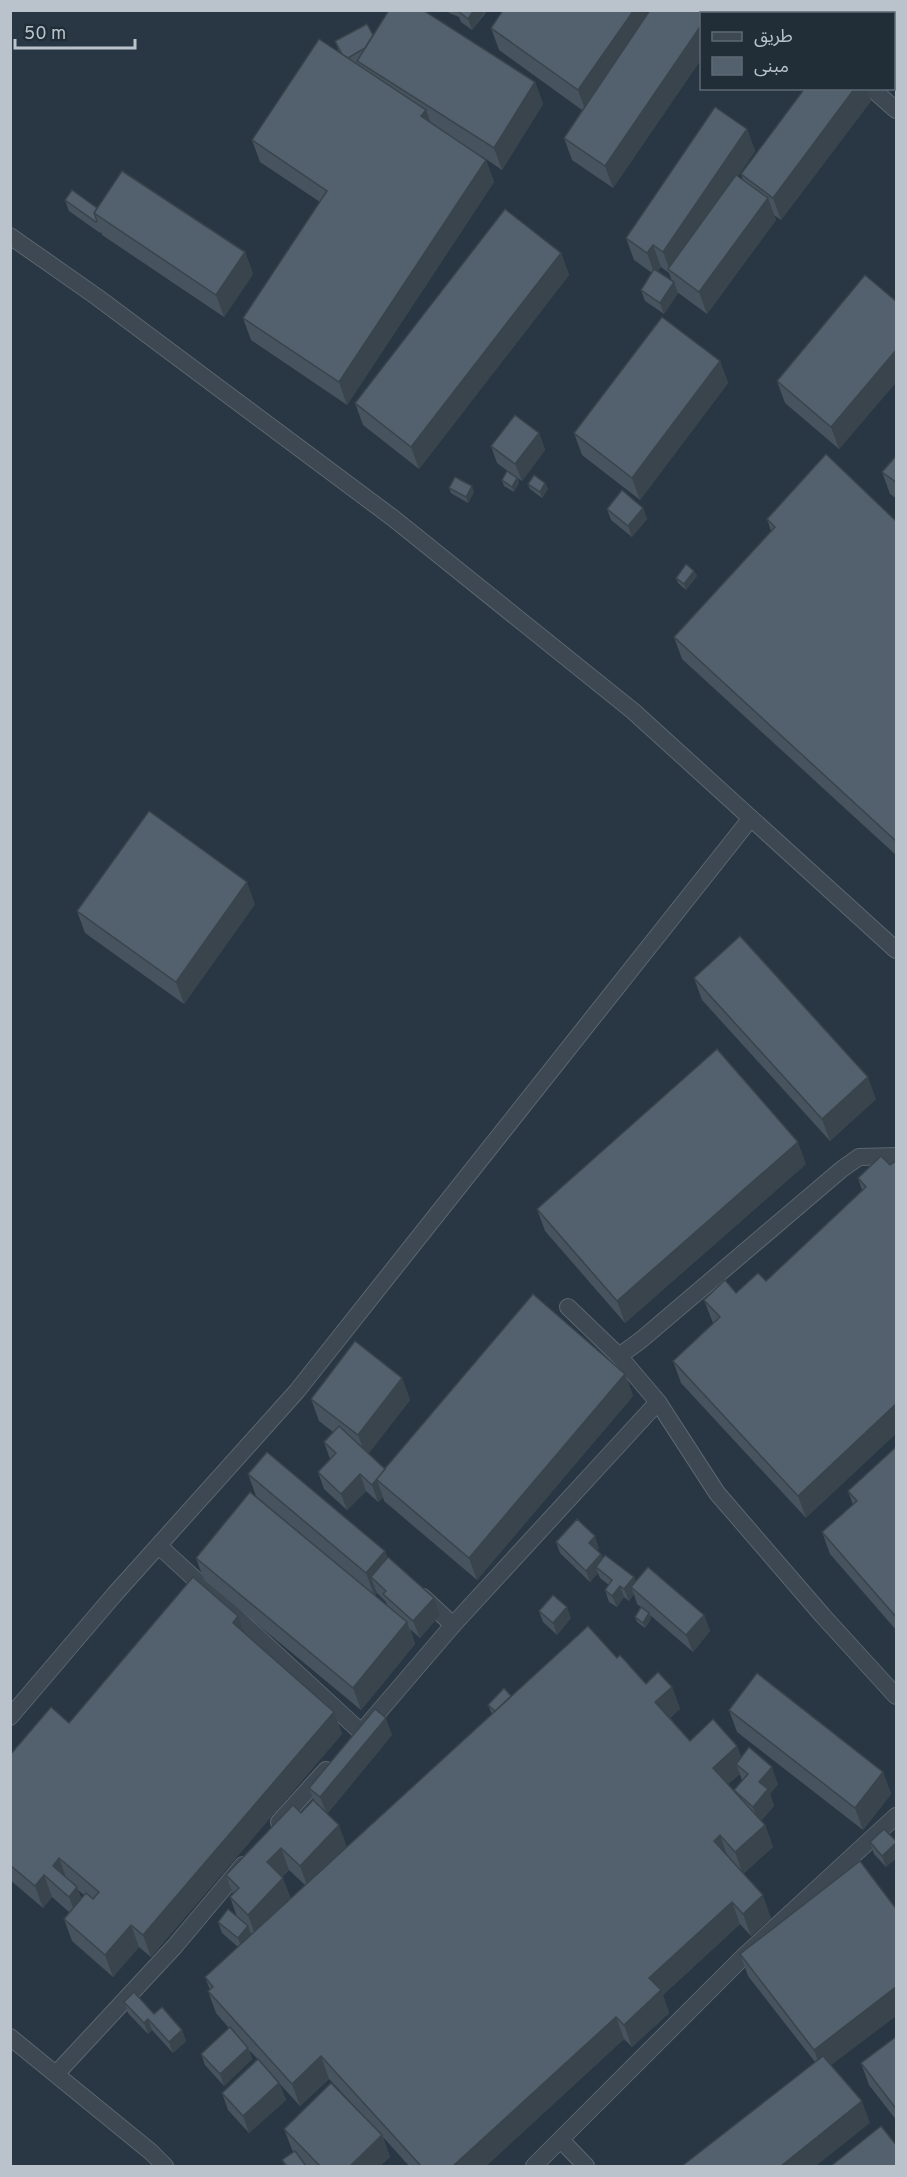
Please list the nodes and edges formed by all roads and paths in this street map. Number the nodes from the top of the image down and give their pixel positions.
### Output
1 (873, 90) edge
2 (897, 110) edge
3 (10, 237) edge
4 (751, 818) junction
5 (894, 943) edge
6 (897, 1156) edge
7 (568, 1307) dead end
8 (619, 1356) junction
9 (658, 1402) junction
10 (159, 1546) junction
11 (410, 1586) edge
12 (453, 1625) junction
13 (897, 1696) edge
14 (10, 1717) edge
15 (361, 1732) junction
16 (897, 1816) edge
17 (266, 1839) edge
18 (250, 1857) edge
19 (10, 2037) edge
20 (56, 2074) junction
21 (561, 2140) junction
22 (165, 2166) edge
23 (534, 2166) edge
24 (586, 2166) edge

1 - 2 street
3 - 4 street
4 - 5 street
4 - 10 street
6 - 8 street
7 - 8 street
8 - 9 street
9 - 12 street
9 - 13 street
10 - 14 street
10 - 15 street
11 - 12 street
12 - 15 street
15 - 17 street
16 - 21 street
18 - 20 street
19 - 20 street
20 - 22 street
21 - 23 street
21 - 24 street

